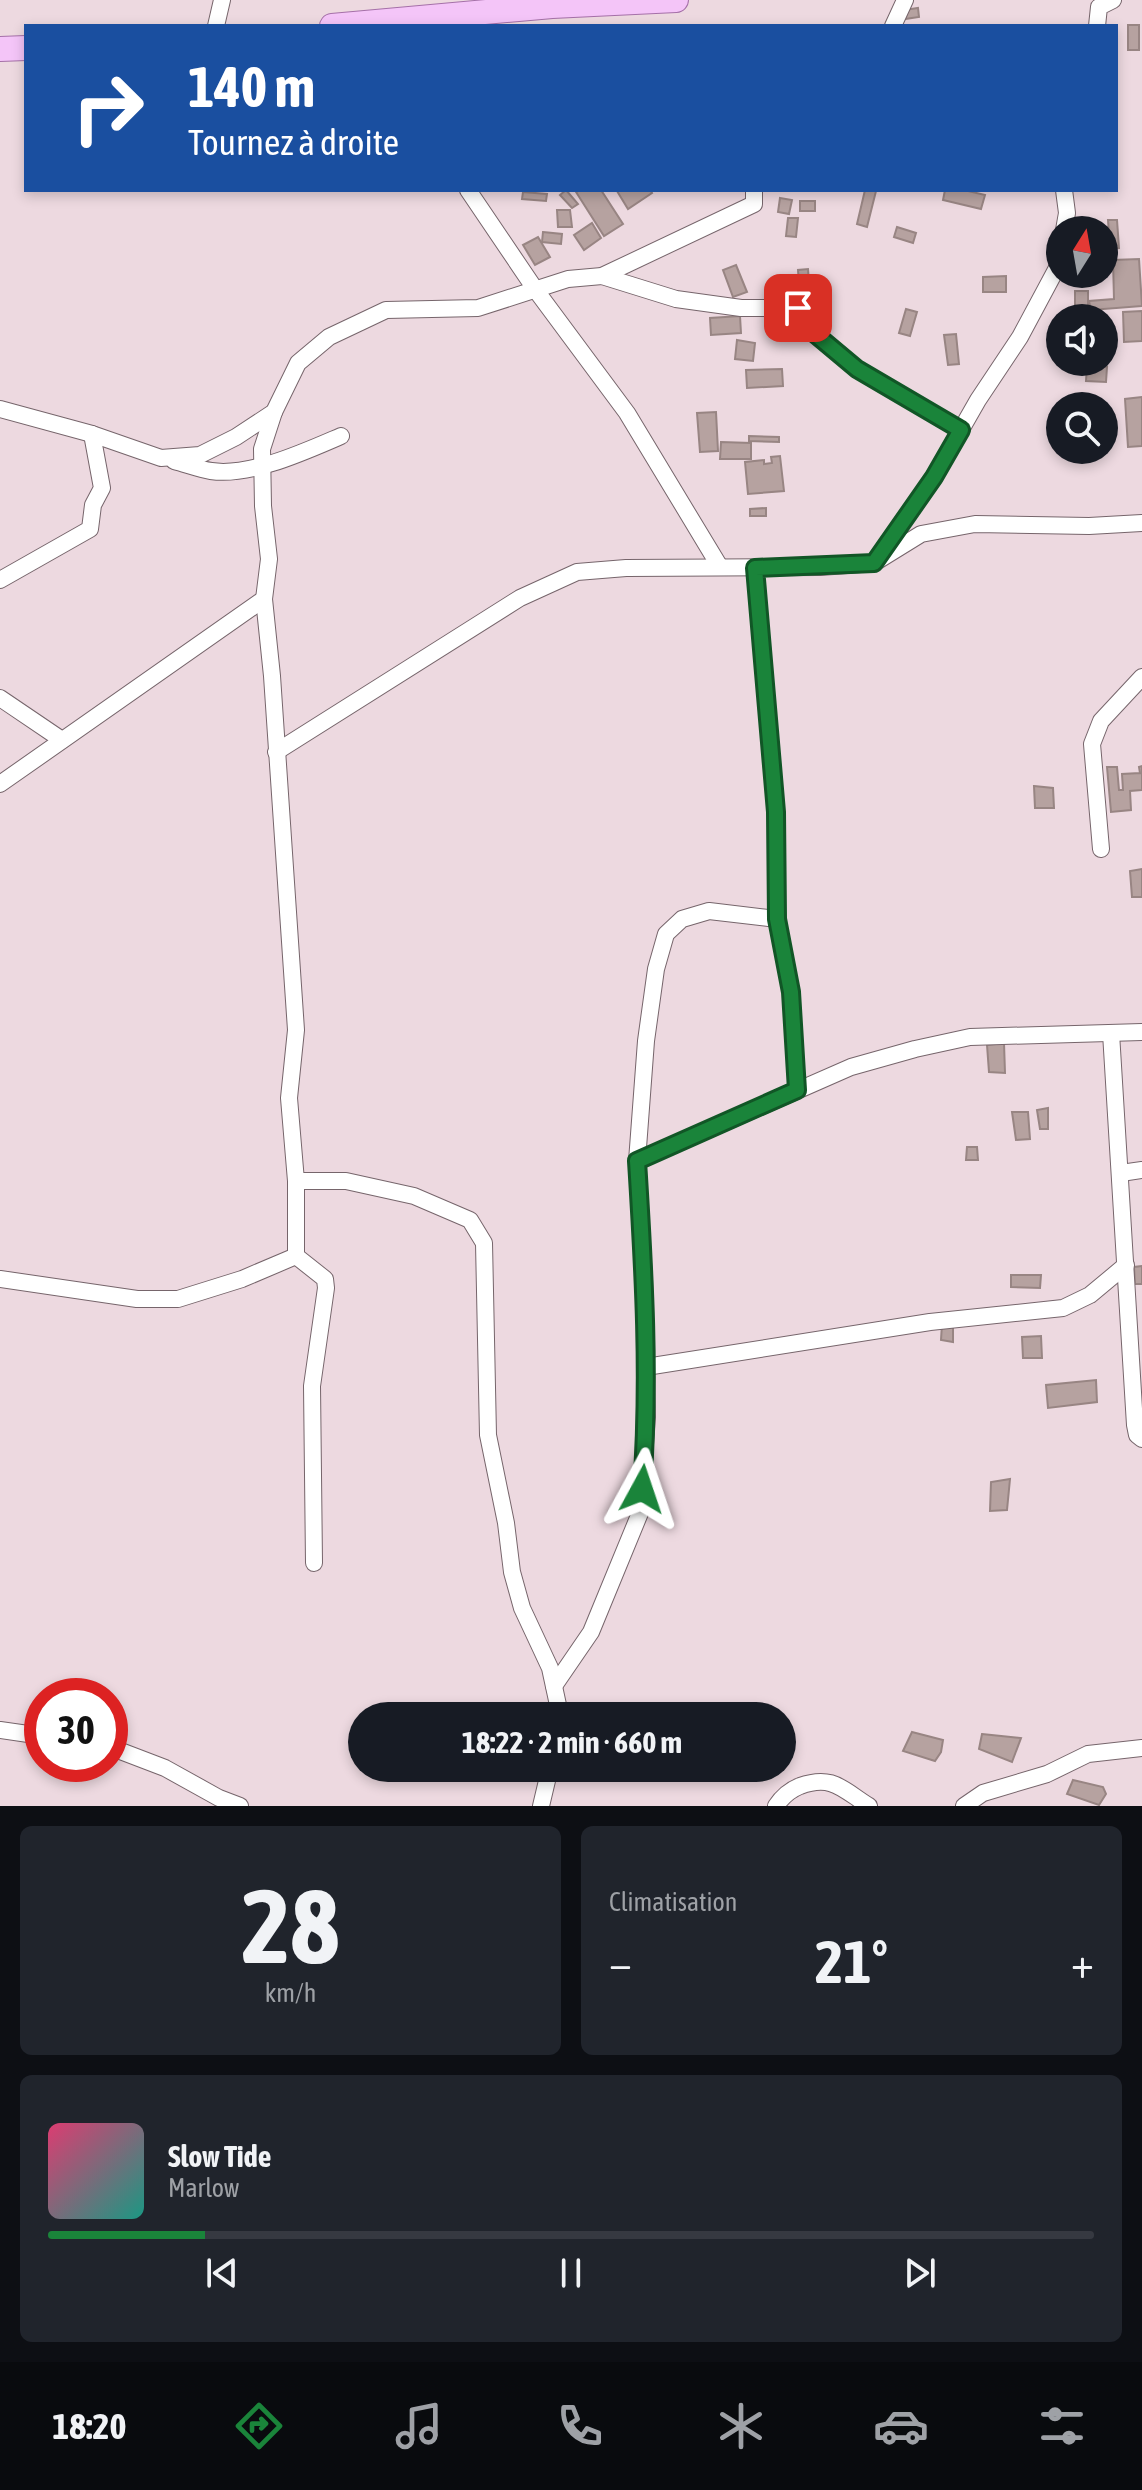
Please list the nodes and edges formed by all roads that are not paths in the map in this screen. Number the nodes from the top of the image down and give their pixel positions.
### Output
1 (222, 0) edge
2 (676, 0) edge
3 (905, 0) edge
4 (1113, 0) edge
5 (553, 3) edge
6 (216, 24) edge
7 (364, 24) edge
8 (894, 24) edge
9 (1097, 24) edge
10 (24, 48) edge
11 (0, 49) edge
12 (469, 192) edge
13 (754, 192) edge
14 (1064, 192) edge
15 (1066, 216) edge
16 (602, 276) junction
17 (1046, 288) edge
18 (535, 289) junction
19 (0, 409) edge
20 (274, 412) junction
21 (961, 430) junction
22 (92, 434) junction
23 (341, 436) dead end
24 (161, 458) junction
25 (262, 464) junction
26 (1142, 523) edge
27 (874, 563) junction
28 (720, 567) junction
29 (755, 568) junction
30 (0, 580) edge
31 (264, 599) junction
32 (1142, 677) edge
33 (0, 698) edge
34 (62, 740) junction
35 (276, 752) junction
36 (0, 784) edge
37 (1101, 849) dead end
38 (777, 919) junction
39 (1142, 1032) edge
40 (1111, 1033) junction
41 (797, 1090) junction
42 (637, 1161) junction
43 (1142, 1170) edge
44 (1121, 1173) junction
45 (296, 1181) junction
46 (296, 1256) junction
47 (1126, 1265) junction
48 (0, 1279) edge
49 (646, 1367) junction
50 (1142, 1439) edge
51 (314, 1563) dead end
52 (554, 1686) junction
53 (557, 1702) edge
54 (0, 1730) edge
55 (24, 1733) edge
56 (1142, 1748) edge
57 (128, 1754) edge
58 (547, 1782) edge
59 (240, 1806) edge
60 (541, 1806) edge
61 (776, 1806) edge
62 (869, 1806) edge
63 (964, 1806) edge

1 - 6 street
2 - 5 main road
3 - 8 street
4 - 9 street
5 - 7 main road
10 - 11 main road
12 - 18 street
13 - 16 street
14 - 15 street
16 - 18 street
16 - 21 street
17 - 21 street
18 - 20 street
18 - 28 street
19 - 22 street
20 - 24 street
20 - 25 street
21 - 27 street
22 - 24 street
22 - 30 street
23 - 25 street
24 - 25 street
25 - 31 street
26 - 27 street
27 - 29 street
28 - 29 street
28 - 35 street
29 - 38 street
31 - 34 street
31 - 35 street
32 - 37 street
33 - 34 street
34 - 36 street
35 - 45 street
38 - 41 street
38 - 42 street
39 - 40 street
40 - 41 street
40 - 44 street
41 - 42 street
42 - 49 street
43 - 44 street
44 - 47 street
45 - 46 street
45 - 52 street
46 - 48 street
46 - 51 street
47 - 49 street
47 - 50 street
49 - 52 street
52 - 53 street
54 - 55 street
56 - 63 street
57 - 59 street
58 - 60 street
61 - 62 street

